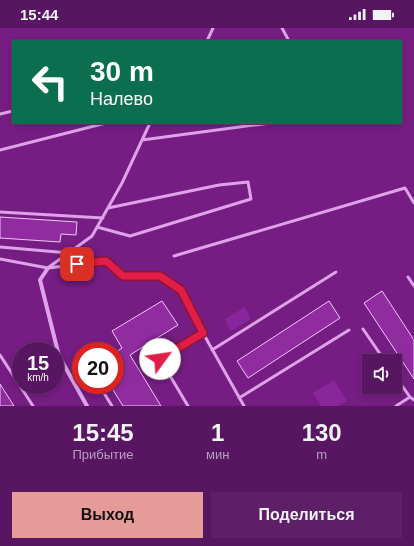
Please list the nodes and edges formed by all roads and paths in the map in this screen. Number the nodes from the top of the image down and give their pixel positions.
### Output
1 (213, 28) edge
2 (282, 28) edge
3 (207, 40) edge
4 (288, 40) edge
5 (12, 111) edge
6 (0, 114) edge
7 (102, 124) edge
8 (150, 124) edge
9 (262, 124) edge
10 (142, 140) junction
11 (0, 150) edge
12 (414, 203) edge
13 (108, 208) junction
14 (0, 212) edge
15 (103, 218) junction
16 (97, 227) junction
17 (0, 247) edge
18 (69, 253) junction
19 (174, 256) dead end
20 (0, 259) edge
21 (48, 268) junction
22 (336, 272) dead end
23 (408, 278) dead end
24 (414, 286) edge
25 (363, 329) dead end
26 (349, 330) dead end
27 (203, 333) junction
28 (212, 350) junction
29 (380, 354) edge
30 (0, 355) edge
31 (402, 386) edge
32 (105, 394) edge
33 (410, 397) junction
34 (239, 398) junction
35 (414, 400) edge
36 (33, 406) edge
37 (87, 406) edge
38 (112, 406) edge
39 (188, 406) edge
40 (244, 406) edge
41 (396, 406) edge

1 - 3 lane
2 - 4 lane
5 - 6 lane
7 - 11 lane
8 - 10 lane
9 - 10 lane
10 - 13 lane
12 - 19 lane
13 - 15 lane
13 - 16 lane
14 - 15 lane
15 - 16 lane
16 - 18 lane
17 - 18 lane
18 - 21 lane
20 - 21 lane
21 - 27 lane
21 - 37 street
22 - 28 lane
23 - 24 lane
25 - 29 lane
26 - 34 lane
27 - 28 lane
27 - 39 lane
28 - 34 lane
30 - 36 lane
31 - 33 lane
32 - 38 lane
33 - 35 lane
33 - 41 lane
34 - 40 lane

